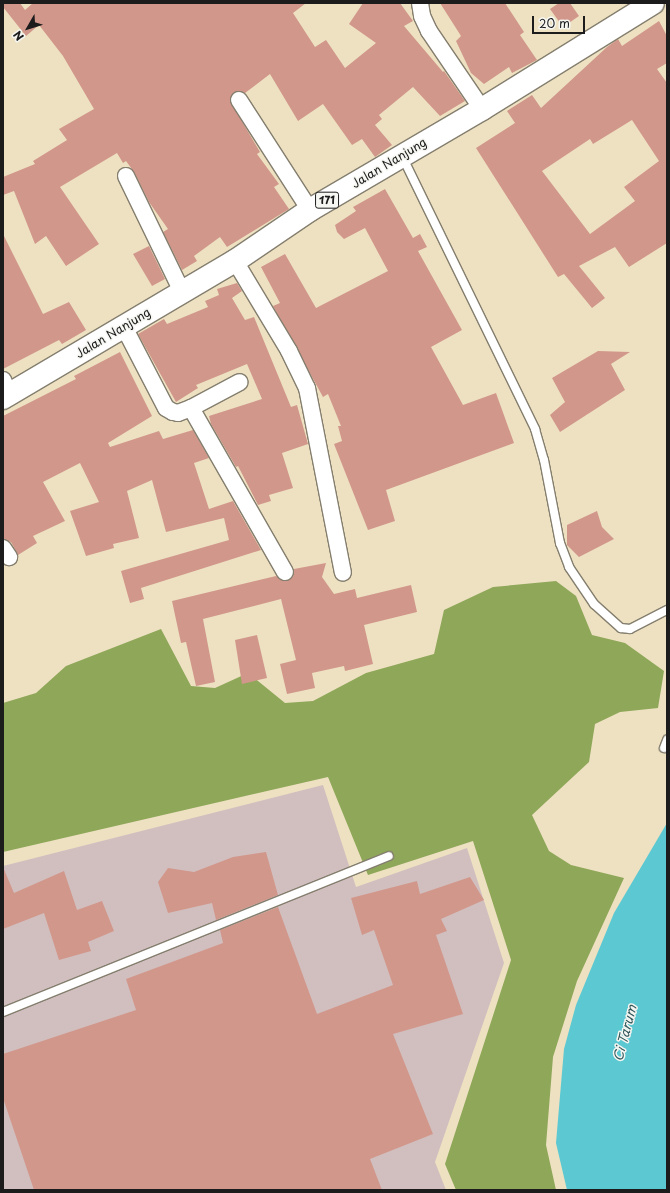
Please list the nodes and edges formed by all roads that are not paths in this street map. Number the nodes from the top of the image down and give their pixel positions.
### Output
1 (420, 3) edge
2 (646, 5) edge
3 (239, 100) dead end
4 (482, 109) junction
5 (402, 155) junction
6 (126, 176) dead end
7 (310, 210) junction
8 (235, 261) junction
9 (182, 292) junction
10 (124, 327) junction
11 (240, 382) dead end
12 (5, 391) edge
13 (191, 408) junction
14 (285, 572) dead end
15 (343, 573) dead end
16 (667, 610) edge
17 (389, 856) dead end
18 (3, 1012) edge

1 - 4 street
2 - 4 main road, Jalan Nanjung / 171
3 - 7 street
4 - 5 main road, Jalan Nanjung / 171
5 - 7 main road, Jalan Nanjung / 171
5 - 16 lane
6 - 9 street
7 - 8 main road, Jalan Nanjung / 171
8 - 9 main road, Jalan Nanjung / 171
8 - 15 street
9 - 10 main road, Jalan Nanjung / 171
10 - 12 main road, Jalan Nanjung / 171
10 - 13 street
11 - 13 street
13 - 14 street
17 - 18 lane

